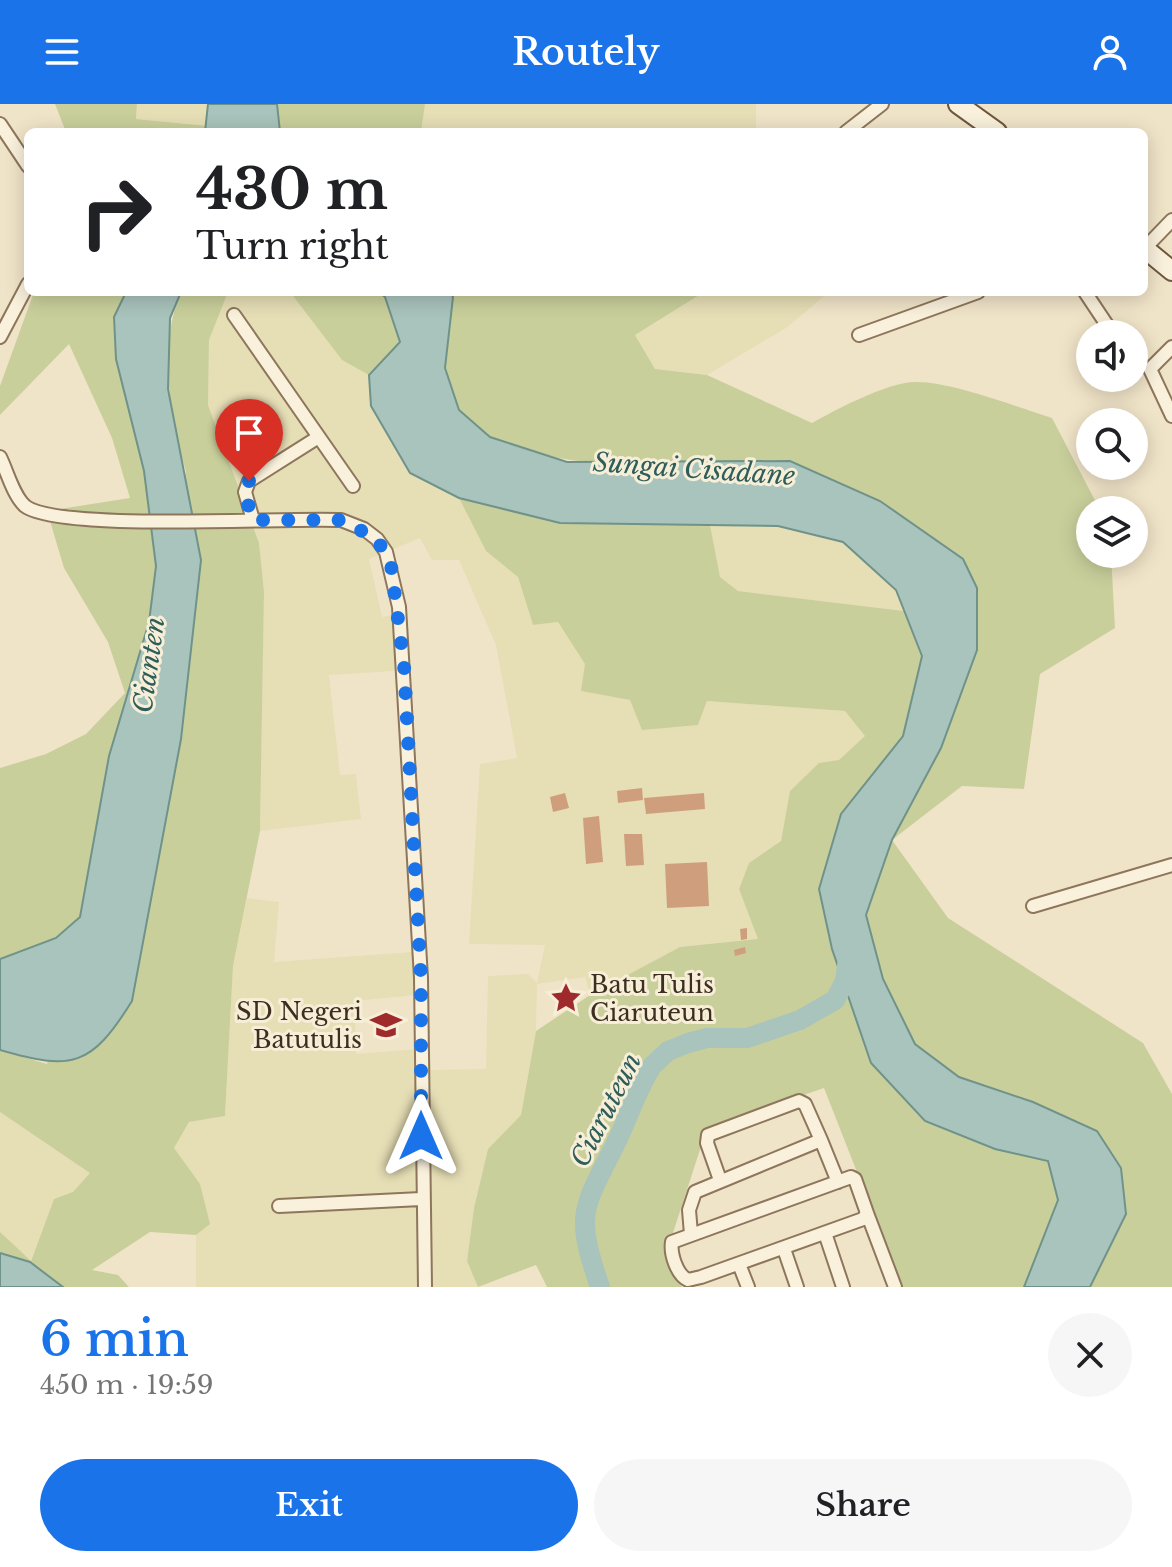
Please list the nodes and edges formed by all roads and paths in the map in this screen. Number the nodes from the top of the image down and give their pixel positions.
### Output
1 (882, 104) edge
2 (958, 104) edge
3 (0, 124) edge
4 (851, 128) edge
5 (991, 128) edge
6 (24, 160) edge
7 (1172, 220) edge
8 (1148, 244) edge
9 (1148, 251) edge
10 (1172, 271) edge
11 (24, 292) edge
12 (967, 296) edge
13 (1088, 296) edge
14 (234, 315) dead end
15 (1104, 320) edge
16 (859, 335) dead end
17 (0, 337) edge
18 (1172, 347) edge
19 (1172, 416) edge
20 (317, 438) junction
21 (0, 457) edge
22 (353, 486) dead end
23 (253, 520) junction
24 (1172, 865) edge
25 (1033, 906) dead end
26 (821, 1140) junction
27 (720, 1180) junction
28 (838, 1182) junction
29 (421, 1199) junction
30 (279, 1206) dead end
31 (867, 1213) junction
32 (825, 1233) junction
33 (691, 1234) junction
34 (784, 1249) junction
35 (739, 1264) junction
36 (425, 1287) edge
37 (748, 1287) edge
38 (797, 1287) edge
39 (843, 1287) edge
40 (895, 1287) edge

1 - 4 street
2 - 5 main road
3 - 6 street
7 - 8 street
9 - 10 main road
11 - 17 street
12 - 16 street
13 - 15 street
14 - 20 street
18 - 19 street
20 - 22 street
20 - 23 street
21 - 23 street
23 - 29 street
24 - 25 street
26 - 27 street
26 - 27 street
26 - 28 street
27 - 33 street
28 - 31 street
28 - 33 street
29 - 30 street
29 - 36 street
31 - 32 street
31 - 40 street
32 - 34 street
32 - 39 street
33 - 35 street
34 - 35 street
34 - 38 street
35 - 37 street

